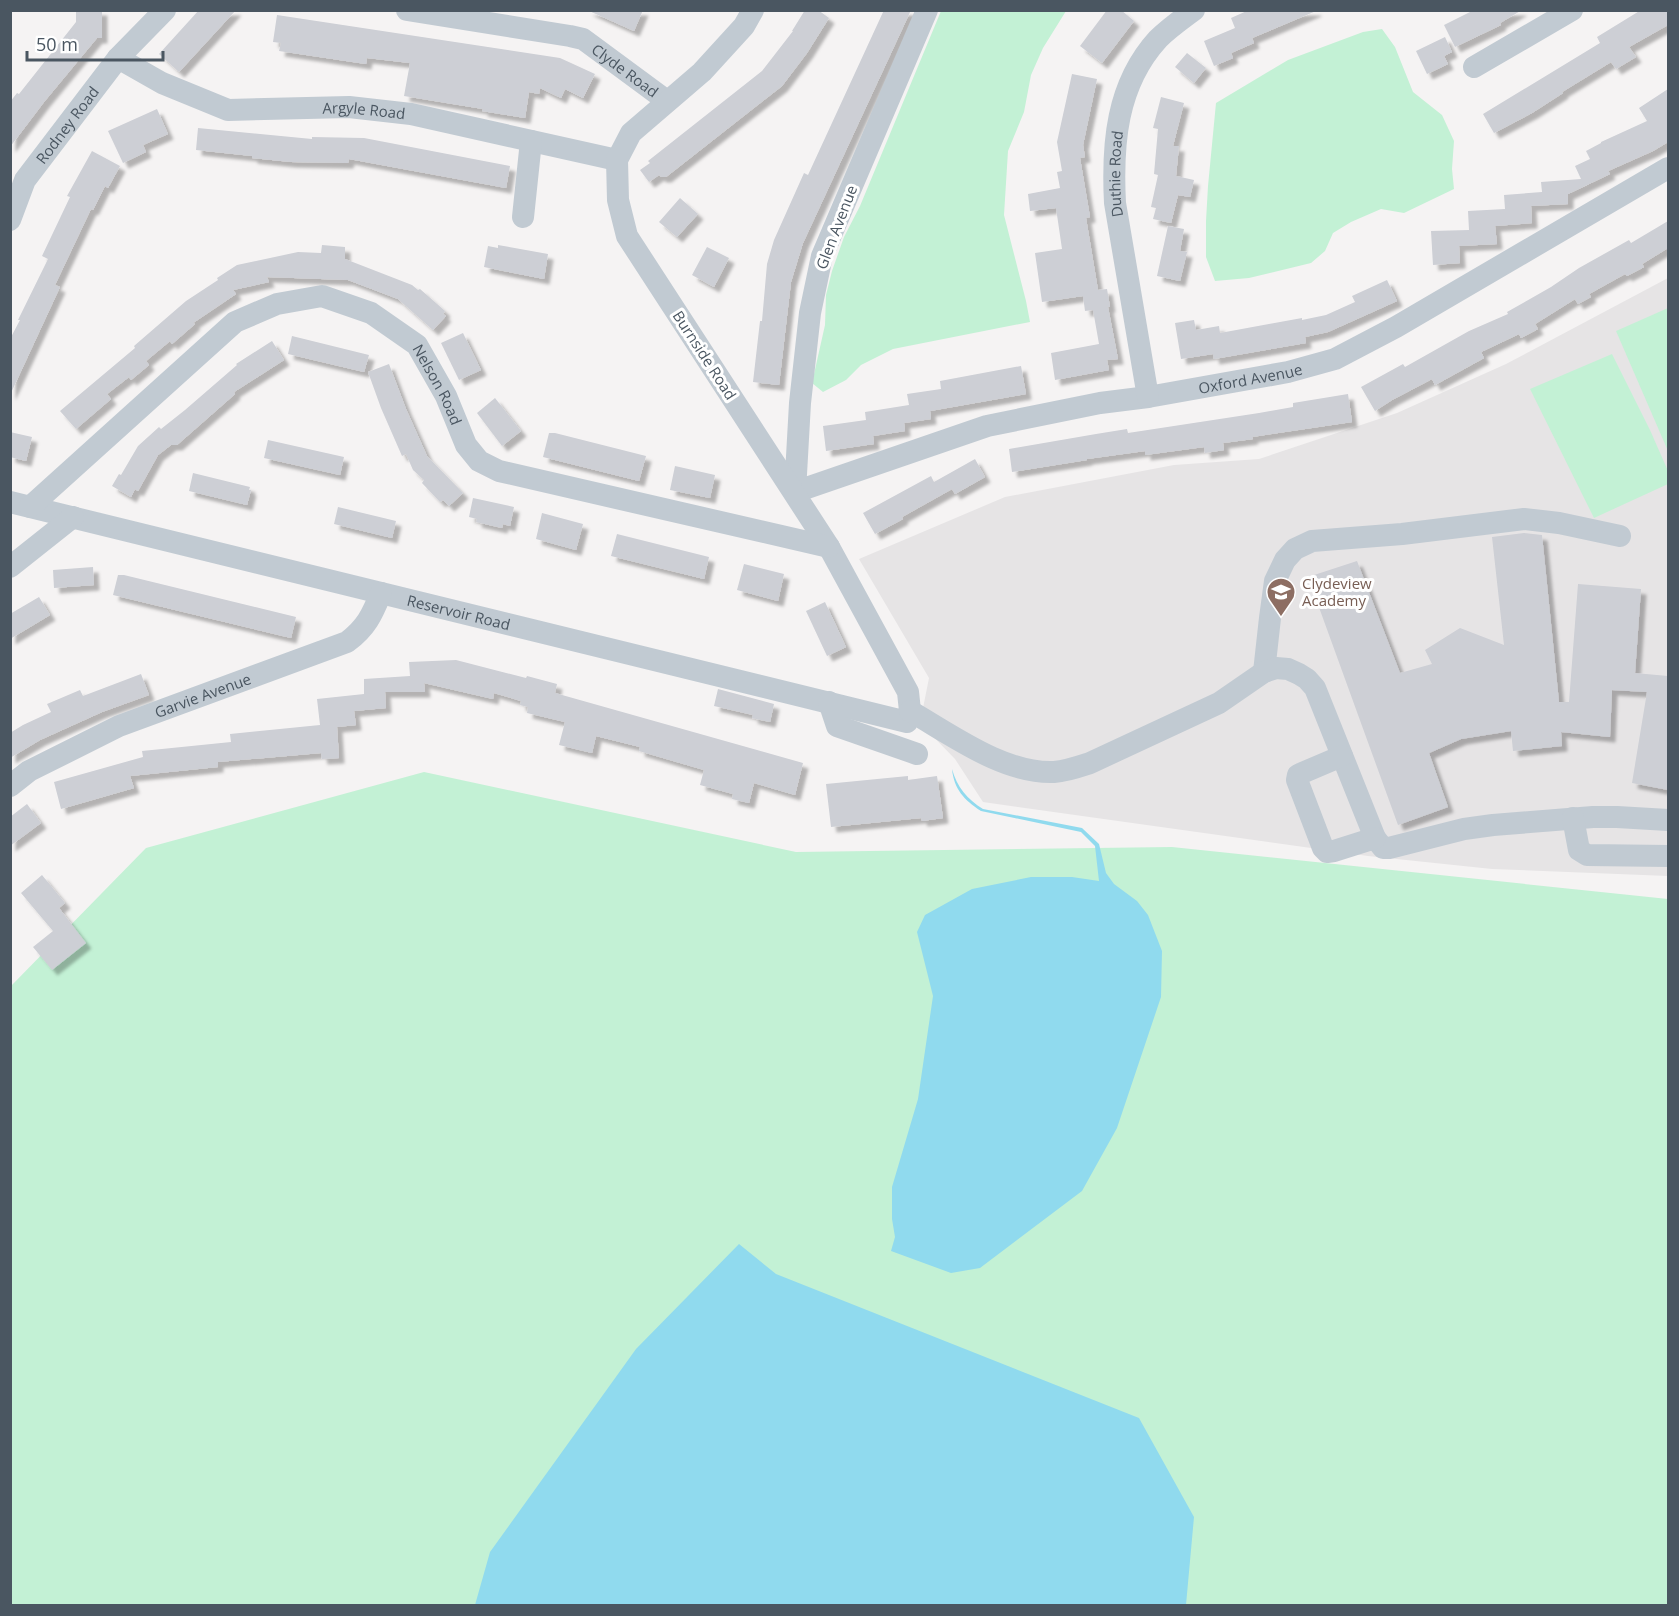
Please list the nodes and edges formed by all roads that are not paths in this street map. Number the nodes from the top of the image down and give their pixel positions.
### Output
1 (165, 10) edge
2 (407, 10) edge
3 (753, 10) edge
4 (927, 10) edge
5 (1194, 10) edge
6 (1572, 10) edge
7 (118, 58) junction
8 (1474, 67) dead end
9 (667, 101) junction
10 (531, 141) junction
11 (617, 160) junction
12 (1668, 168) edge
13 (523, 216) dead end
14 (10, 220) edge
15 (1148, 397) junction
16 (795, 492) junction
17 (20, 505) edge
18 (73, 517) junction
19 (1620, 536) dead end
20 (829, 547) junction
21 (10, 567) edge
22 (381, 593) junction
23 (1264, 672) junction
24 (829, 702) junction
25 (909, 716) junction
26 (917, 754) dead end
27 (1342, 756) junction
28 (10, 786) edge
29 (1573, 818) junction
30 (1668, 820) edge
31 (1375, 838) junction
32 (1668, 856) edge

1 - 7 street, Rodney Road
2 - 9 street, Clyde Road
3 - 9 street, Burnside Road
4 - 16 street, Glen Avenue
5 - 15 street, Duthie Road
6 - 8 street
7 - 10 street, Argyle Road
7 - 14 street, Rodney Road
9 - 11 street, Burnside Road
10 - 11 street, Argyle Road
10 - 13 street
11 - 16 street, Burnside Road
12 - 15 street, Oxford Avenue
15 - 16 street, Oxford Avenue
16 - 20 street, Burnside Road
17 - 18 street, Reservoir Road
17 - 20 street, Nelson Road
18 - 21 street
18 - 22 street, Reservoir Road
19 - 23 street
20 - 25 street, Burnside Road
22 - 24 street, Reservoir Road
22 - 28 street, Garvie Avenue
23 - 25 street, Reservoir Road
23 - 27 street
24 - 25 street, Reservoir Road
24 - 26 street
27 - 31 street
27 - 31 street
29 - 30 street
29 - 31 street
29 - 32 street

